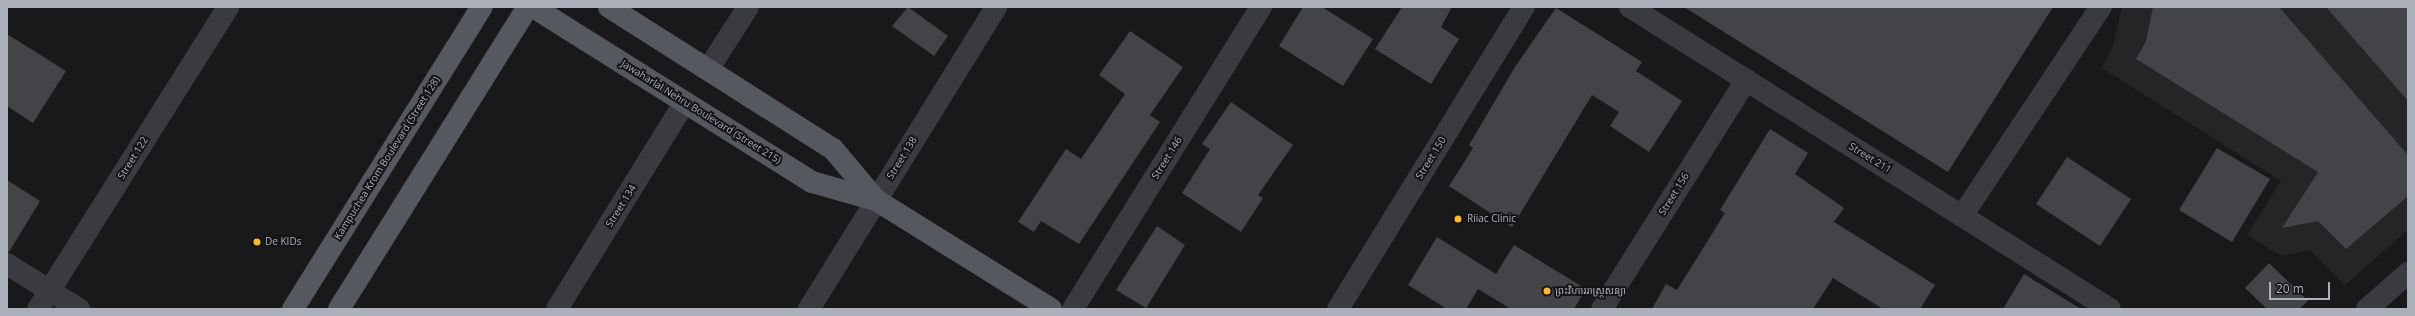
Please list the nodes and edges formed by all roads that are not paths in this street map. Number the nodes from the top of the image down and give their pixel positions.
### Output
1 (228, 7) edge
2 (482, 7) edge
3 (528, 7) edge
4 (533, 7) edge
5 (609, 7) edge
6 (748, 7) edge
7 (996, 7) edge
8 (1261, 7) edge
9 (1524, 7) edge
10 (1630, 7) edge
11 (2101, 7) edge
12 (709, 68) junction
13 (1746, 80) junction
14 (685, 102) junction
15 (876, 200) junction
16 (1962, 216) junction
17 (7, 264) edge
18 (2408, 273) edge
19 (49, 290) junction
20 (38, 309) edge
21 (79, 309) edge
22 (292, 309) edge
23 (339, 309) edge
24 (557, 309) edge
25 (808, 309) edge
26 (1051, 309) edge
27 (1073, 309) edge
28 (1338, 309) edge
29 (1602, 309) edge
30 (2110, 309) edge
31 (2367, 309) edge

1 - 19 street, Street 122
2 - 22 main road, Kampuchea Krom Boulevard (Street 128)
3 - 23 main road
4 - 14 main road, Jawaharlal Nehru Boulevard (Street 215)
5 - 12 main road, Jawaharlal Nehru Boulevard (Street 215)
6 - 12 street
7 - 15 street, Street 138
8 - 27 street, Street 146
9 - 28 street, Street 150
10 - 13 street, Street 211
11 - 16 street
12 - 15 main road, Jawaharlal Nehru Boulevard (Street 215)
13 - 16 street, Street 211
13 - 29 street, Street 156
14 - 15 main road, Jawaharlal Nehru Boulevard (Street 215)
14 - 24 street, Street 134
15 - 25 street, Street 138
15 - 26 main road, Jawaharlal Nehru Boulevard (Street 215)
16 - 30 street, Street 211
17 - 19 street
18 - 31 street
19 - 20 street, Street 122
19 - 21 street

